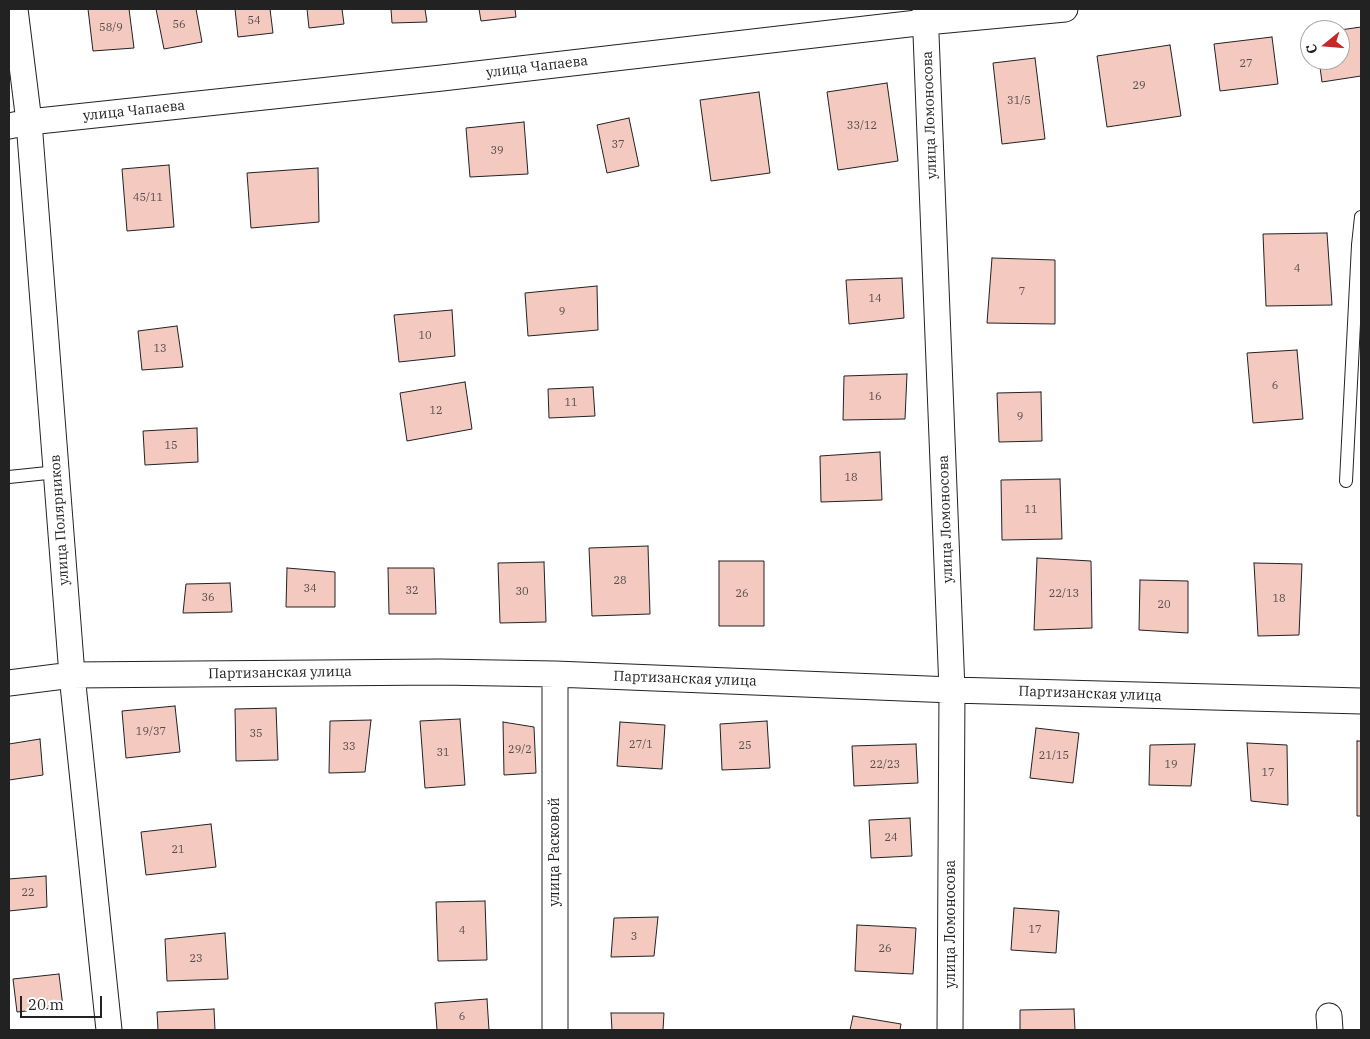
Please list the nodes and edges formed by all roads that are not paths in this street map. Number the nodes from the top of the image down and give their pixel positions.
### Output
1 (15, 9) edge
2 (1065, 9) edge
3 (926, 15) edge
4 (19, 124) edge
5 (1361, 217) edge
6 (57, 472) junction
7 (9, 477) edge
8 (1346, 481) dead end
9 (555, 674) junction
10 (72, 675) junction
11 (9, 683) edge
12 (952, 690) junction
13 (1361, 701) edge
14 (109, 1030) edge
15 (556, 1030) edge
16 (950, 1030) edge

1 - 4 street, улица Полярников
2 - 3 street, улица Чапаева
3 - 4 street, улица Чапаева
3 - 12 street, улица Ломоносова
4 - 6 street, улица Полярников
5 - 8 lane
6 - 7 lane
6 - 10 street, улица Полярников
9 - 10 street, Партизанская улица
9 - 12 street, Партизанская улица
9 - 15 street, улица Расковой
10 - 11 street, Партизанская улица
10 - 14 street, улица Полярников
12 - 13 street, Партизанская улица
12 - 16 street, улица Ломоносова

